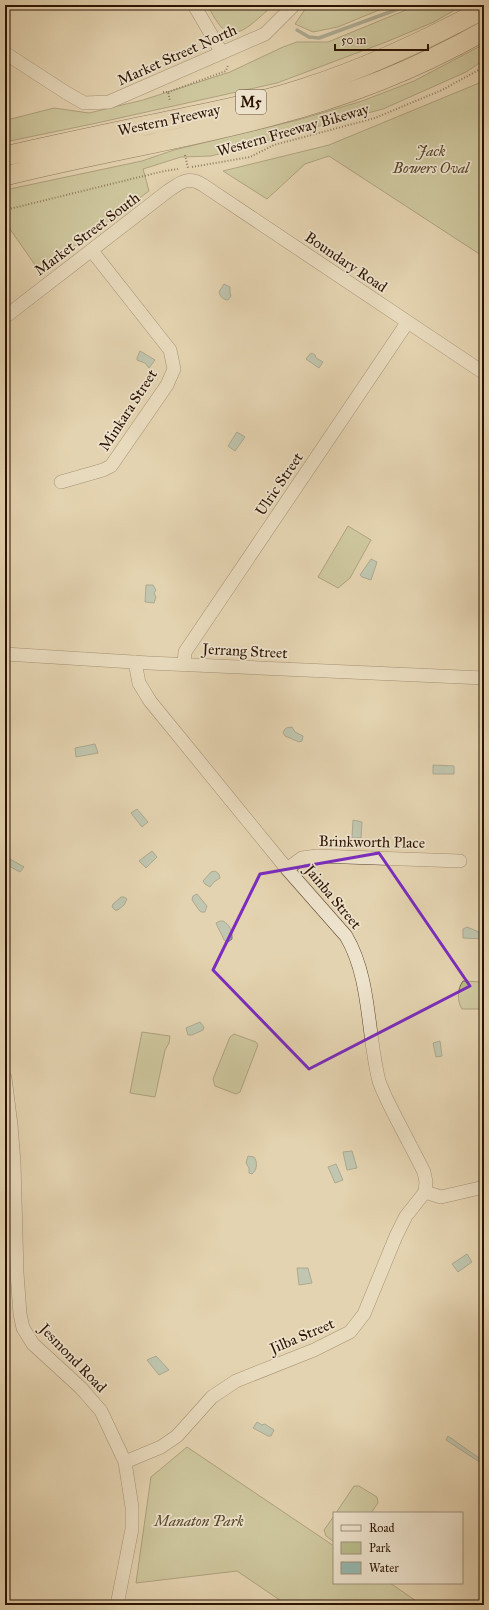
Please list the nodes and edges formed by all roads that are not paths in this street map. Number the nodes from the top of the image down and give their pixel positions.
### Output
1 (194, 5) edge
2 (294, 5) edge
3 (484, 9) edge
4 (484, 31) edge
5 (224, 52) junction
6 (5, 53) edge
7 (5, 156) edge
8 (189, 174) joint
9 (5, 176) edge
10 (92, 251) junction
11 (5, 317) edge
12 (407, 323) junction
13 (484, 373) edge
14 (61, 482) dead end
15 (5, 654) edge
16 (135, 662) junction
17 (184, 665) junction
18 (484, 678) edge
19 (460, 861) dead end
20 (287, 869) junction
21 (5, 1078) edge
22 (484, 1187) edge
23 (426, 1192) junction
24 (11, 1268) edge
25 (124, 1462) junction
26 (118, 1605) edge

1 - 5 street
2 - 5 street, Market Street North
3 - 7 highway, Western Freeway / M5
4 - 9 highway, Western Freeway / M5
5 - 6 street, Market Street North
8 - 10 street, Market Street South
8 - 12 street, Boundary Road
10 - 11 street, Market Street South
10 - 14 street, Minkara Street
12 - 13 street, Boundary Road
12 - 17 street, Ulric Street
15 - 16 street, Jerrang Street
16 - 17 street, Jerrang Street
16 - 20 street, Jainba Street
17 - 18 street, Jerrang Street
19 - 20 street, Brinkworth Place
20 - 23 street, Jainba Street
21 - 24 street, Jesmond Road
22 - 23 street
23 - 25 street, Jilba Street
24 - 25 street, Jesmond Road
25 - 26 street, Jesmond Road

